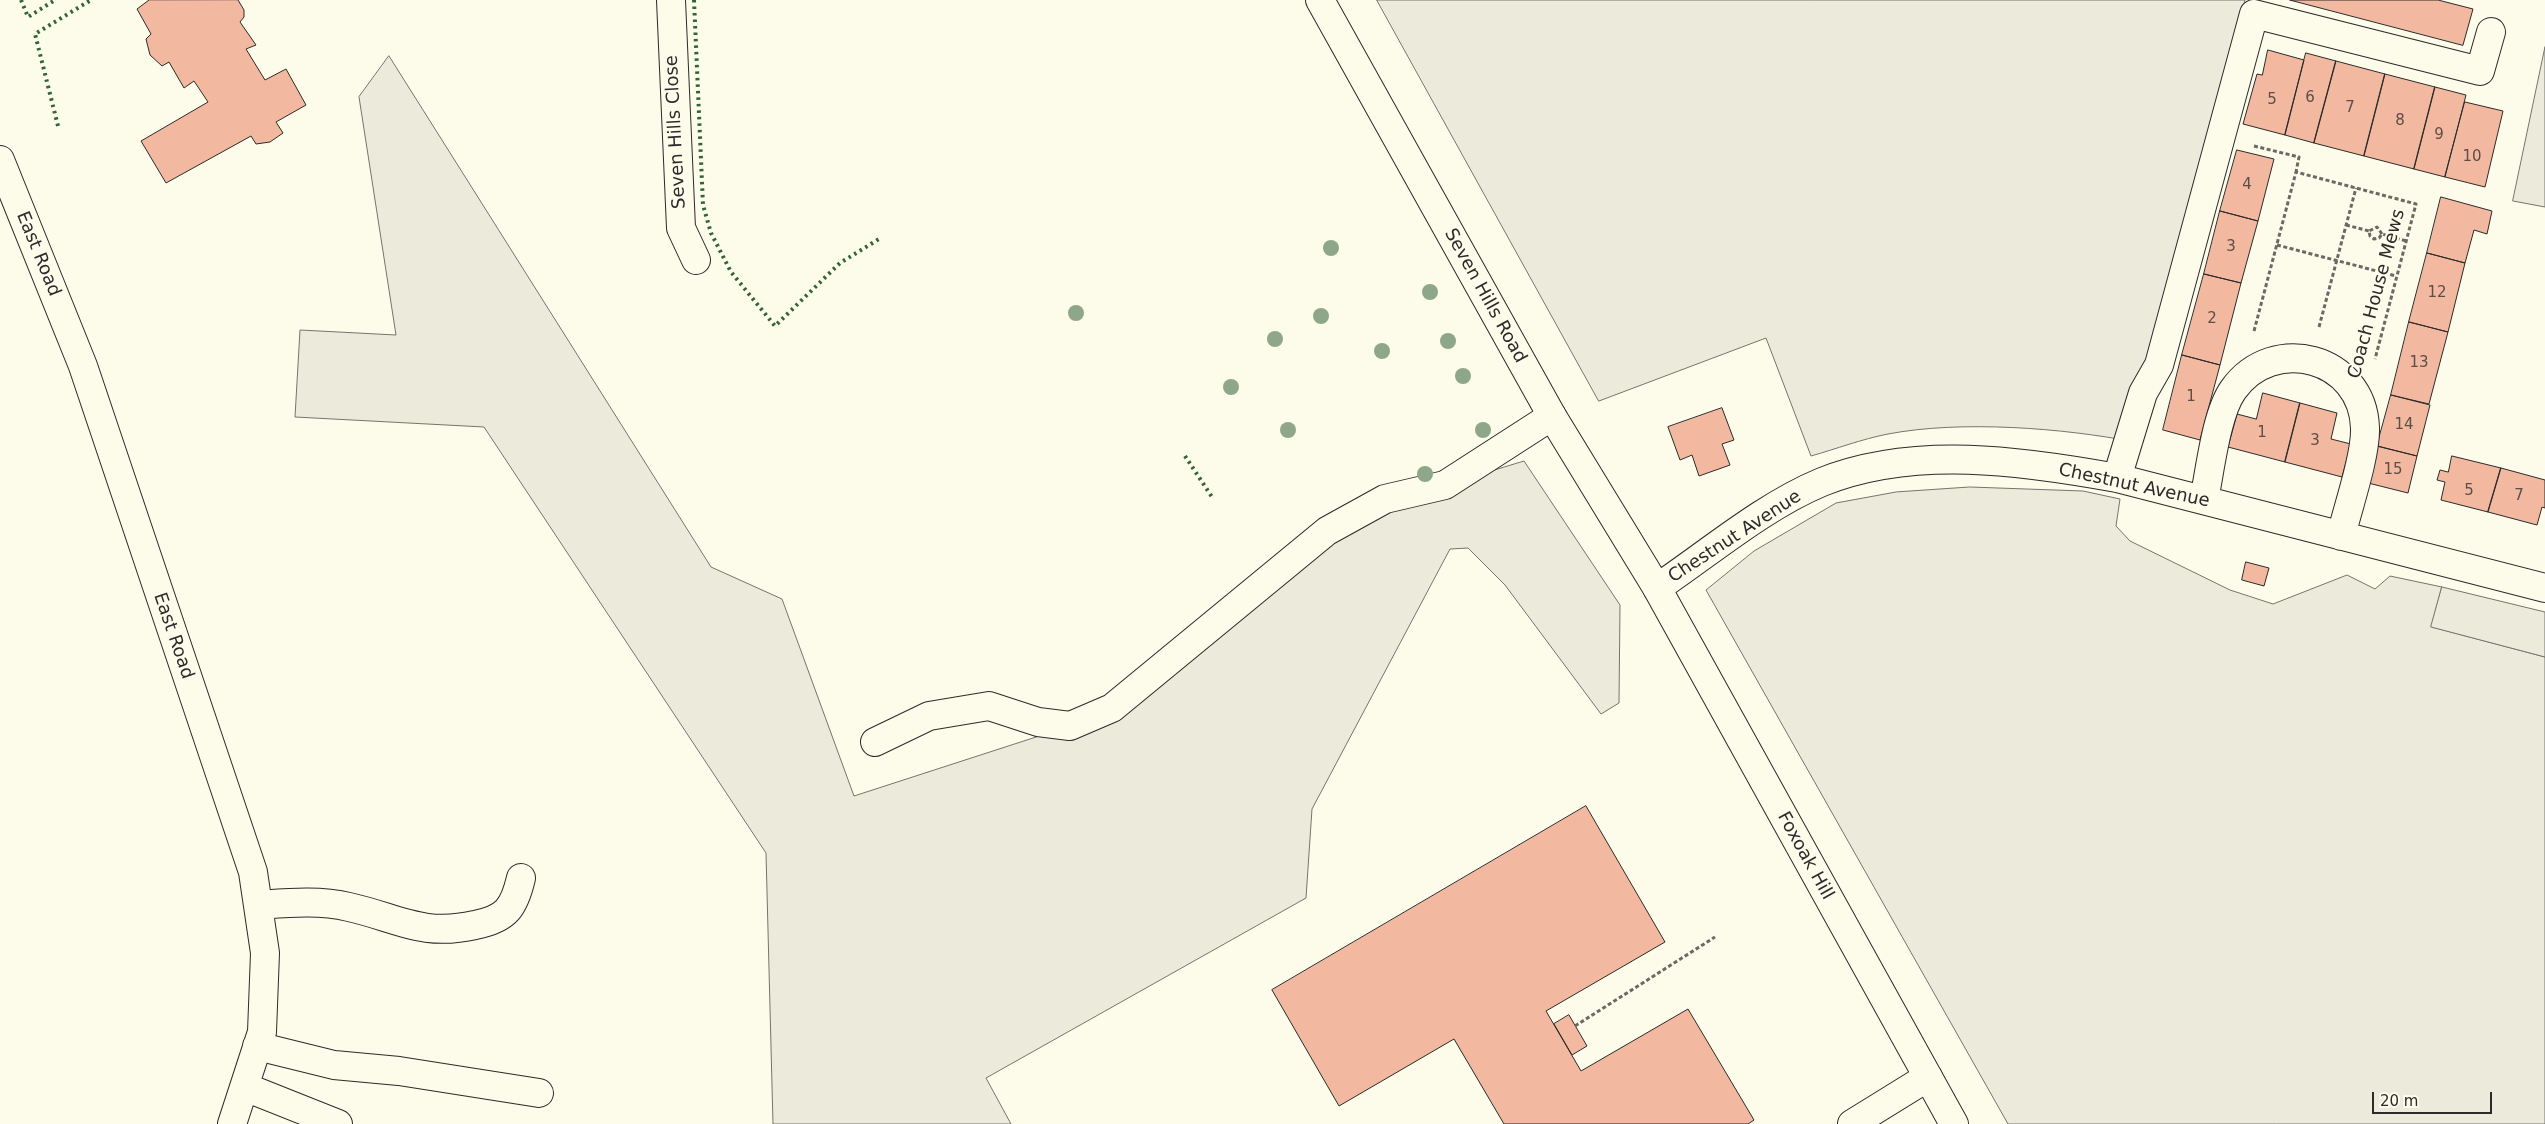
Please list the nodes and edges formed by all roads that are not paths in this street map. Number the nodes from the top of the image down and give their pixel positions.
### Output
1 (671, 0) edge
2 (1320, 0) edge
3 (2491, 32) dead end
4 (0, 160) edge
5 (696, 260) dead end
6 (1552, 416) junction
7 (2117, 478) junction
8 (2204, 500) junction
9 (2341, 536) junction
10 (1657, 588) junction
11 (2545, 588) edge
12 (875, 742) dead end
13 (522, 878) dead end
14 (258, 905) junction
15 (257, 1046) junction
16 (1928, 1077) junction
17 (245, 1087) junction
18 (539, 1093) dead end
19 (232, 1124) edge
20 (338, 1124) edge
21 (1852, 1124) edge
22 (1954, 1124) edge

1 - 5 street, Seven Hills Close
2 - 6 street, Seven Hills Road
3 - 7 street
4 - 14 street, East Road
6 - 10 street, Seven Hills Road
6 - 12 street
7 - 8 street, Chestnut Avenue
7 - 10 street, Chestnut Avenue
8 - 9 street, Chestnut Avenue
8 - 9 street
9 - 11 street, Chestnut Avenue
10 - 16 street, Foxoak Hill
13 - 14 street
14 - 15 street, East Road
15 - 17 street, East Road
15 - 18 street
16 - 21 street
16 - 22 street, Foxoak Hill
17 - 19 street, East Road
17 - 20 street

